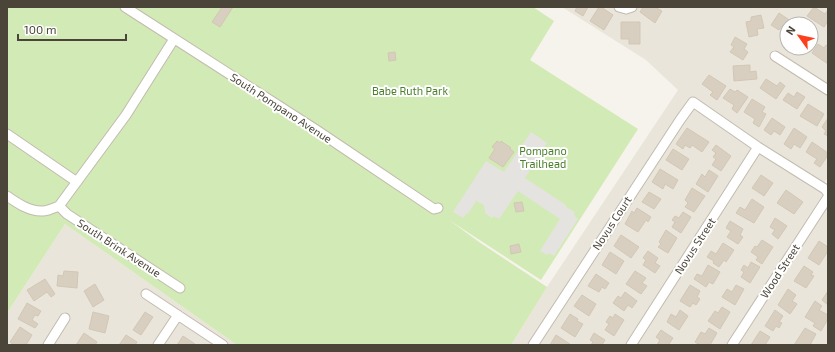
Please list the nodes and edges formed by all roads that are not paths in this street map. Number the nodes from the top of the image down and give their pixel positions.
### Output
1 (125, 7) edge
2 (619, 7) edge
3 (631, 8) edge
4 (174, 39) junction
5 (775, 56) dead end
6 (828, 90) edge
7 (7, 134) edge
8 (758, 146) junction
9 (77, 182) junction
10 (827, 191) edge
11 (7, 196) edge
12 (59, 206) junction
13 (438, 208) dead end
14 (180, 288) dead end
15 (146, 294) dead end
16 (178, 315) junction
17 (66, 318) dead end
18 (48, 345) edge
19 (158, 345) edge
20 (223, 345) edge
21 (533, 345) edge
22 (631, 345) edge
23 (732, 345) edge

1 - 4 street, South Pompano Avenue
2 - 3 street
4 - 9 street
4 - 13 street, South Pompano Avenue
5 - 6 street
7 - 9 street
8 - 10 street
8 - 21 street, Novus Court
8 - 22 street, Novus Street
9 - 12 street
10 - 23 street, Wood Street
11 - 12 street
12 - 14 street, South Brink Avenue
15 - 16 street
16 - 19 street
16 - 20 street
17 - 18 street

